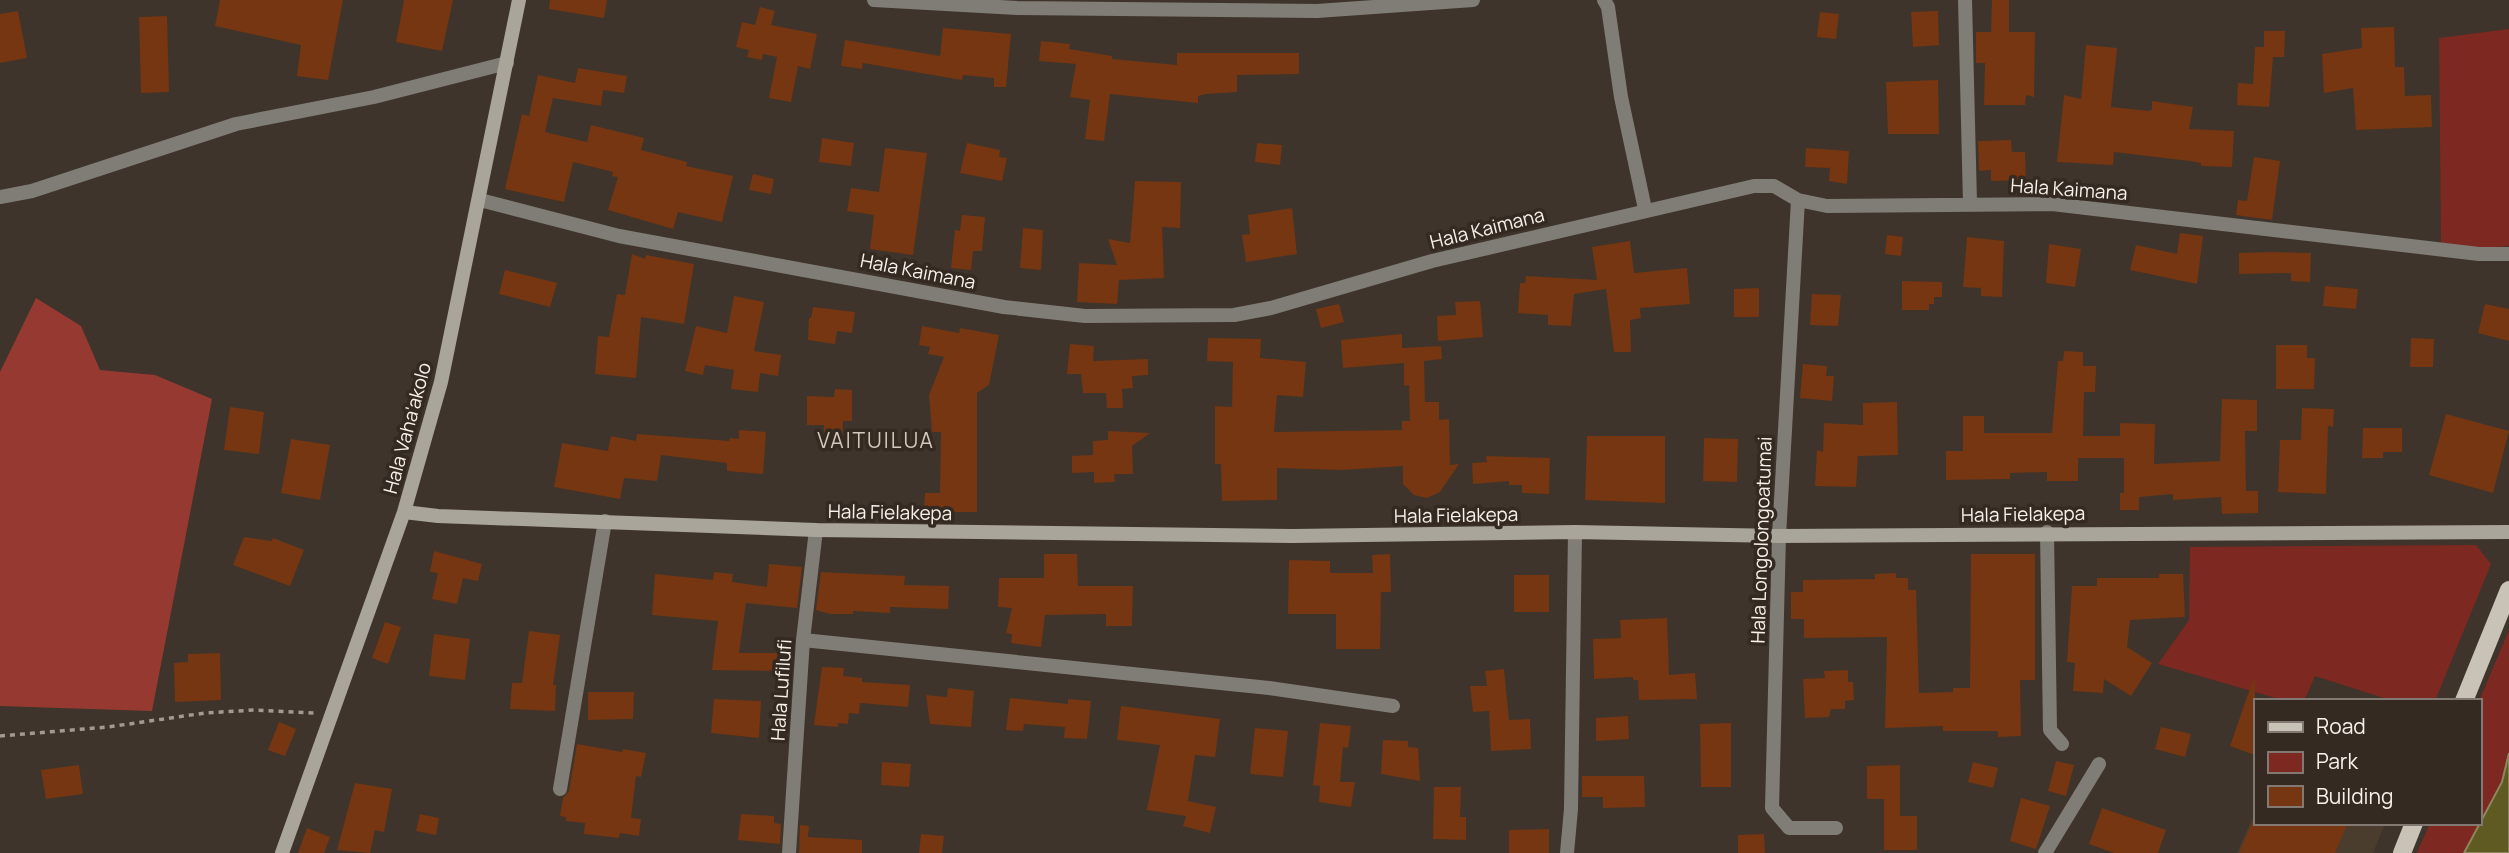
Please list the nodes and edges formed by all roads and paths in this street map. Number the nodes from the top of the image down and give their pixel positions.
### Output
1 (519, 0) edge
2 (874, 0) edge
3 (1474, 0) edge
4 (1604, 0) edge
5 (1965, 0) edge
6 (1018, 4) edge
7 (1242, 5) edge
8 (508, 63) junction
9 (0, 197) edge
10 (480, 200) junction
11 (1798, 200) junction
12 (1970, 203) junction
13 (1645, 209) junction
14 (2509, 254) edge
15 (404, 512) junction
16 (605, 522) junction
17 (816, 530) junction
18 (1575, 532) junction
19 (2047, 532) junction
20 (2509, 532) edge
21 (1779, 536) junction
22 (2509, 590) edge
23 (803, 640) junction
24 (2465, 699) edge
25 (1393, 706) dead end
26 (331, 714) junction
27 (0, 736) edge
28 (2062, 744) dead end
29 (2099, 764) dead end
30 (560, 789) dead end
31 (2413, 825) edge
32 (1836, 828) dead end
33 (282, 853) edge
34 (789, 853) edge
35 (1567, 853) edge
36 (2045, 853) edge
37 (2402, 853) edge

1 - 8 street, Hala Vaha'akolo
2 - 6 street
3 - 7 street
4 - 13 street
5 - 12 street
6 - 7 street
8 - 9 street
8 - 10 street, Hala Vaha'akolo
10 - 13 street, Hala Kaimana
10 - 15 street, Hala Vaha'akolo
11 - 12 street, Hala Kaimana
11 - 13 street, Hala Kaimana
11 - 21 street, Hala Longolongoatumai
12 - 14 street, Hala Kaimana
15 - 16 street, Hala Fielakepa
15 - 26 street, Hala Vaha'akolo
16 - 17 street, Hala Fielakepa
16 - 30 street
17 - 18 street, Hala Fielakepa
17 - 23 street, Hala Lufilufi
18 - 21 street, Hala Fielakepa
18 - 35 street
19 - 20 street, Hala Fielakepa
19 - 21 street, Hala Fielakepa
19 - 28 street
21 - 32 street, Hala Longolongoatumai
22 - 24 main road
23 - 25 street
23 - 34 street, Hala Lufilufi
26 - 27 path
26 - 33 street, Hala Vaha'akolo
29 - 36 street
31 - 37 main road

